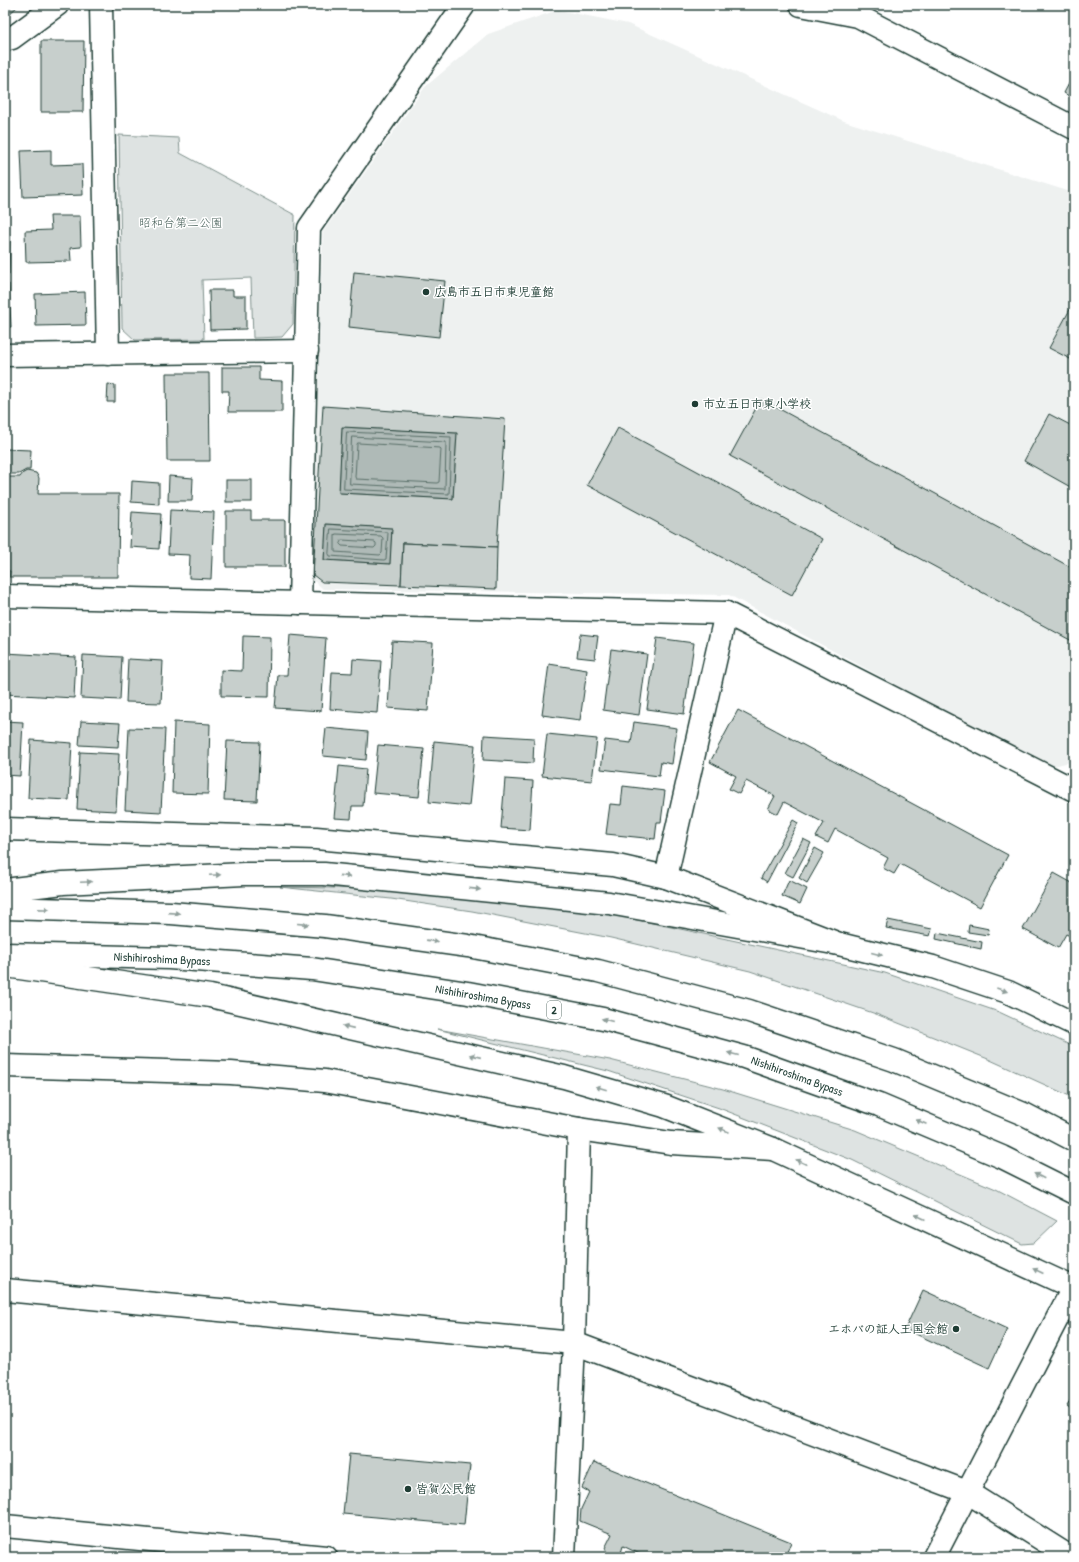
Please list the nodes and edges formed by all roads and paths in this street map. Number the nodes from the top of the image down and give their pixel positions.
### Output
1 (101, 5) edge
2 (464, 5) edge
3 (801, 5) edge
4 (43, 9) edge
5 (862, 10) edge
6 (5, 40) edge
7 (1074, 128) edge
8 (307, 351) junction
9 (108, 354) junction
10 (5, 355) edge
11 (5, 596) edge
12 (300, 603) junction
13 (726, 613) junction
14 (1074, 790) edge
15 (5, 829) edge
16 (666, 877) junction
17 (5, 890) edge
18 (5, 908) edge
19 (839, 944) junction
20 (5, 954) edge
21 (5, 966) edge
22 (1074, 1024) edge
23 (5, 1066) edge
24 (580, 1129) junction
25 (1074, 1140) edge
26 (773, 1149) junction
27 (1074, 1193) edge
28 (1074, 1287) edge
29 (5, 1290) edge
30 (574, 1343) junction
31 (967, 1492) junction
32 (5, 1526) edge
33 (326, 1557) edge
34 (564, 1557) edge
35 (934, 1557) edge
36 (1070, 1557) edge

1 - 9 main road
2 - 8 main road
3 - 5 main road
4 - 6 main road
5 - 7 main road
8 - 9 main road
8 - 12 main road
9 - 10 main road
11 - 12 main road
12 - 13 main road
13 - 14 main road
13 - 16 main road
15 - 16 main road
16 - 19 main road
17 -> 19 main road
18 -> 25 main road
19 -> 22 main road
27 -> 20 main road, Nishihiroshima Bypass / 2
26 -> 21 main road
23 - 24 main road
24 - 26 main road
24 - 30 main road
28 -> 26 main road
28 - 31 main road
29 - 30 main road
30 - 31 main road
30 - 34 main road
31 - 35 main road
31 - 36 main road
32 - 33 main road

